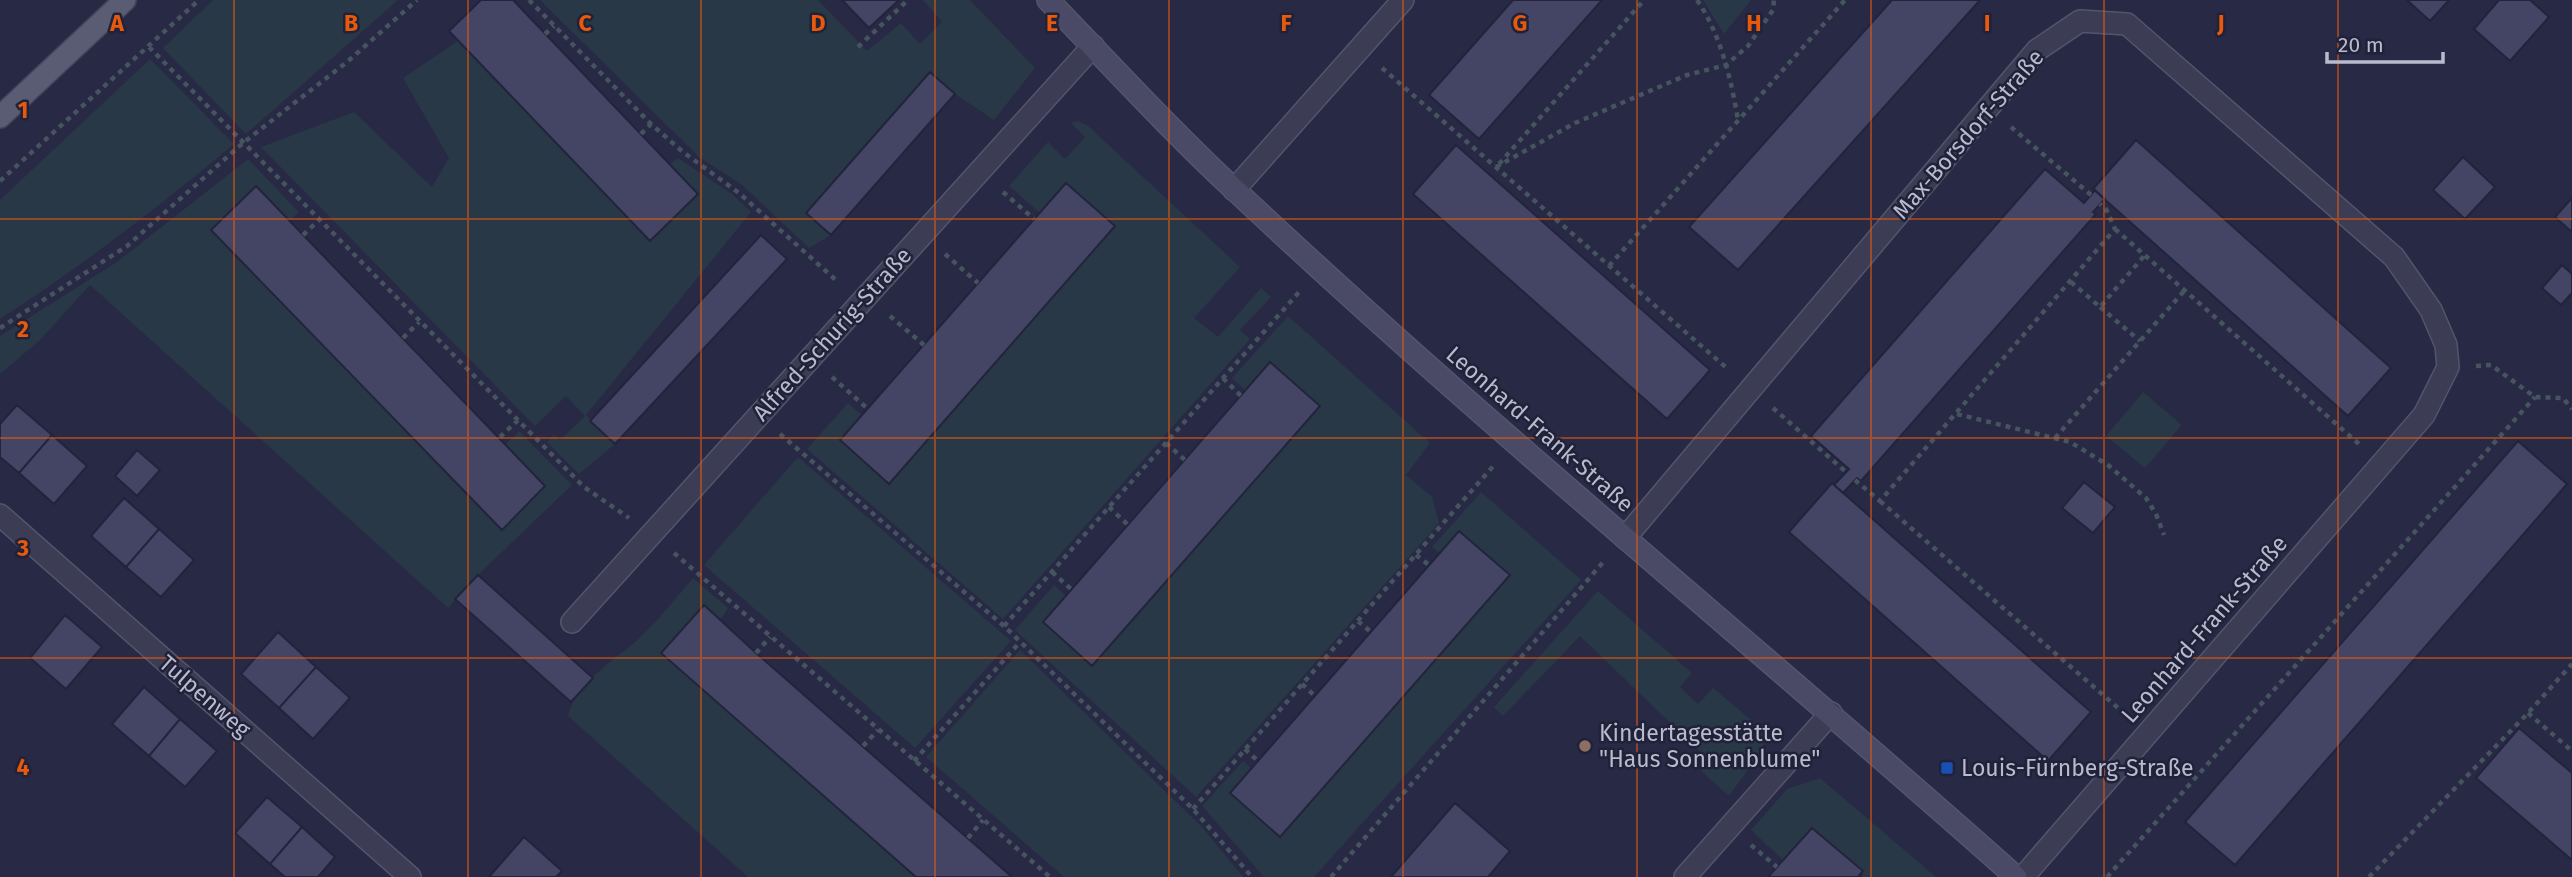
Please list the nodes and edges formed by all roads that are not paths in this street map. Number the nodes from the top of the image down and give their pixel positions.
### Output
1 (125, 0) edge
2 (1048, 0) edge
3 (1403, 0) edge
4 (1093, 47) junction
5 (0, 117) edge
6 (1234, 190) junction
7 (2424, 415) joint
8 (0, 515) edge
9 (1625, 537) junction
10 (572, 622) dead end
11 (1831, 713) junction
12 (410, 877) edge
13 (1685, 877) edge
14 (2016, 877) edge
15 (2023, 877) edge

1 - 5 main road
2 - 4 street, Leonhard-Frank-Straße
3 - 6 street
4 - 6 street, Leonhard-Frank-Straße
4 - 10 street, Alfred-Schurig-Straße
6 - 9 street, Leonhard-Frank-Straße
7 - 9 street, Max-Borsdorf-Straße
7 - 15 street, Leonhard-Frank-Straße
8 - 12 street, Tulpenweg
9 - 11 street, Leonhard-Frank-Straße
11 - 13 street
11 - 14 street, Leonhard-Frank-Straße

